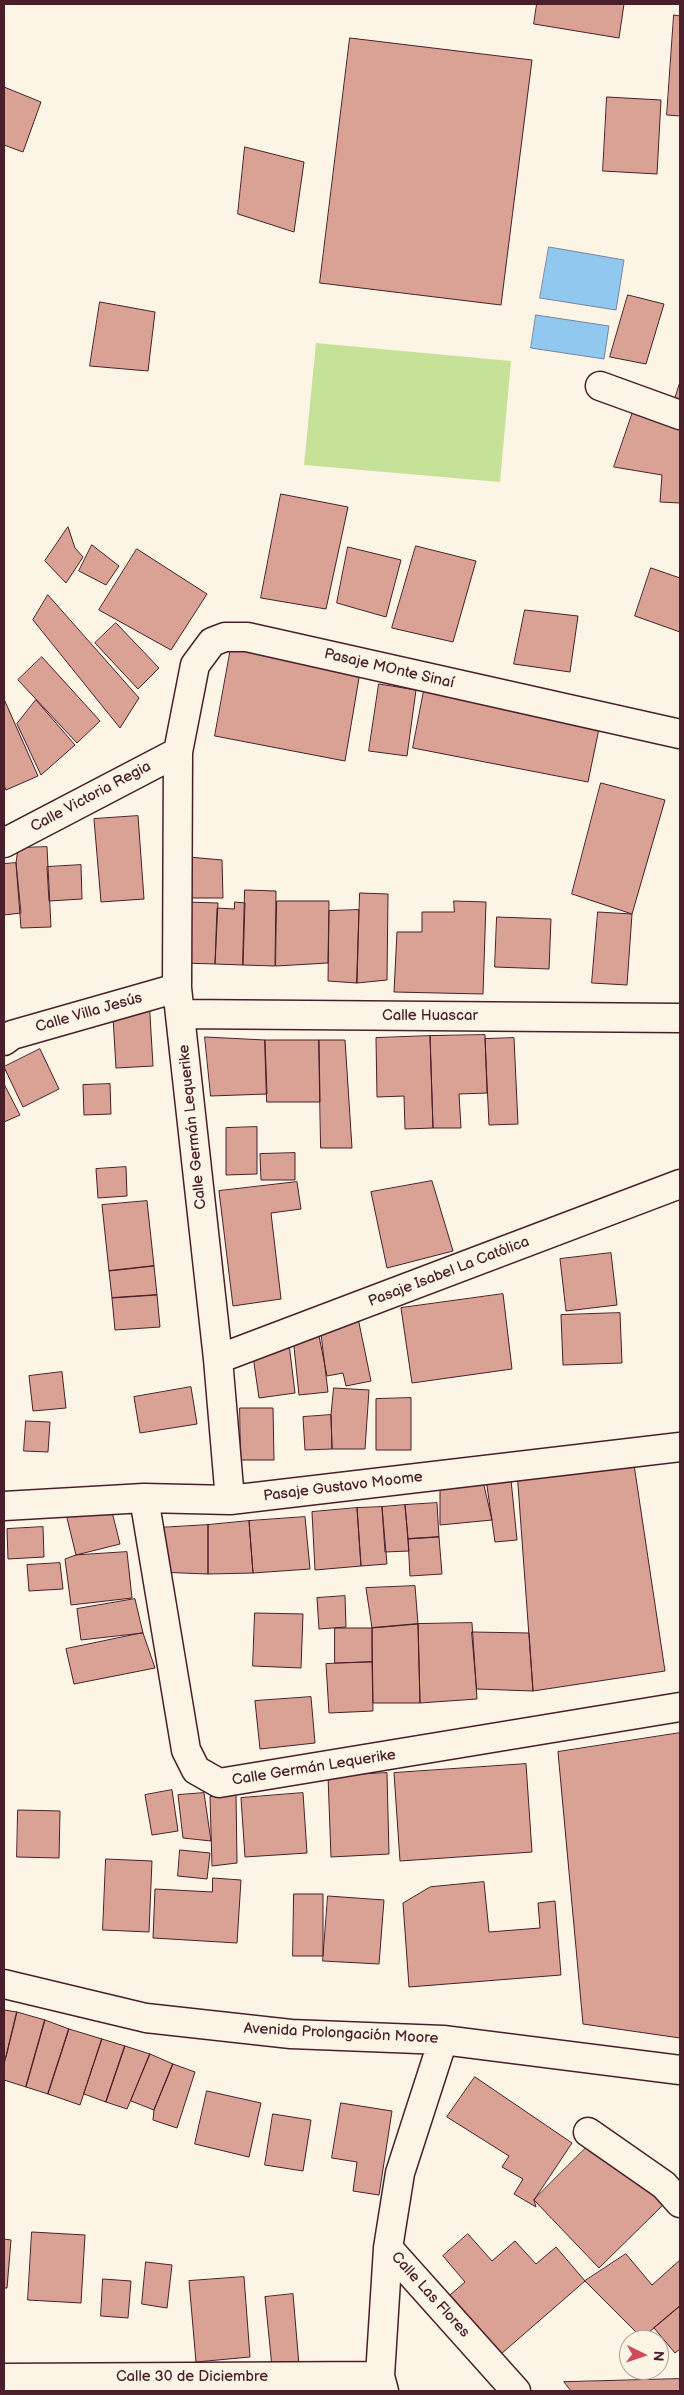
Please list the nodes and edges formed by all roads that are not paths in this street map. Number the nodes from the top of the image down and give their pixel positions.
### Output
1 (600, 386) dead end
2 (680, 415) edge
3 (680, 734) edge
4 (178, 752) junction
5 (4, 843) edge
6 (179, 1001) junction
7 (680, 1018) edge
8 (4, 1041) edge
9 (680, 1184) edge
10 (218, 1359) junction
11 (680, 1447) edge
12 (144, 1498) junction
13 (230, 1500) junction
14 (4, 1506) edge
15 (680, 1707) edge
16 (4, 1984) edge
17 (443, 2040) junction
18 (680, 2070) edge
19 (588, 2132) dead end
20 (680, 2203) edge
21 (388, 2248) junction
22 (4, 2378) edge
23 (382, 2384) edge
24 (516, 2391) edge

1 - 2 street
3 - 4 street, Pasaje MOnte Sinaí
4 - 5 street, Calle Victoria Regia
4 - 6 street, Calle Germán Lequerike
6 - 7 street, Calle Huascar
6 - 8 street, Calle Villa Jesús
6 - 10 street, Calle Germán Lequerike
9 - 10 street, Pasaje Isabel La Católica
10 - 13 street, Calle Germán Lequerike
11 - 13 street, Pasaje Gustavo Moome
12 - 13 street, Pasaje Gustavo Moome
12 - 14 street, Pasaje Gustavo Moome
12 - 15 street, Calle Germán Lequerike
16 - 17 street, Avenida Prolongación Moore
17 - 18 street, Avenida Prolongación Moore
17 - 21 street, Calle Las Flores
19 - 20 street
21 - 23 street
21 - 24 street, Calle Las Flores
22 - 23 street, Calle 30 de Diciembre

